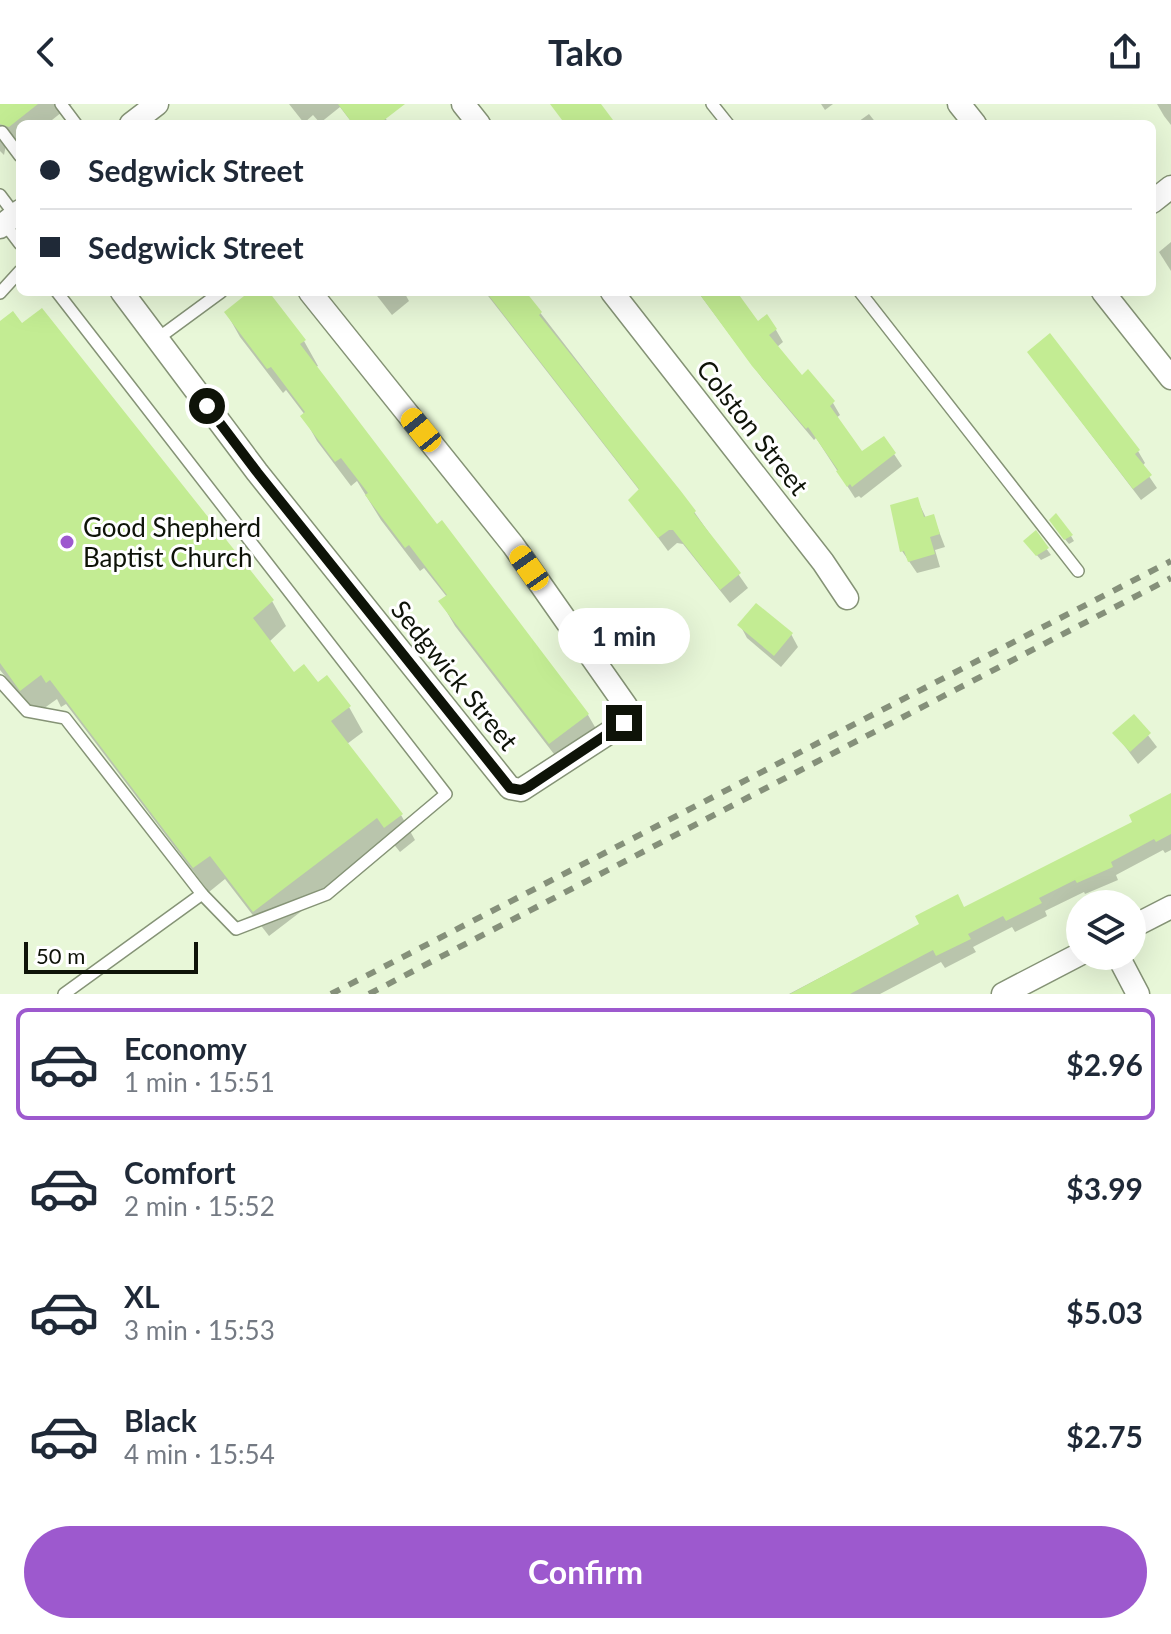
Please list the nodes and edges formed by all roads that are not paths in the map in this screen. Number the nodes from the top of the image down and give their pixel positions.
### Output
1 (157, 104) edge
2 (463, 104) edge
3 (712, 104) edge
4 (959, 104) edge
5 (136, 120) edge
6 (476, 120) edge
7 (725, 120) edge
8 (972, 120) edge
9 (2, 132) dead end
10 (16, 151) edge
11 (0, 195) edge
12 (10, 219) edge
13 (16, 275) edge
14 (0, 293) edge
15 (60, 296) edge
16 (125, 296) edge
17 (216, 296) edge
18 (313, 296) edge
19 (615, 296) edge
20 (863, 296) edge
21 (1106, 296) edge
22 (157, 339) junction
23 (1171, 378) edge
24 (1078, 571) dead end
25 (847, 598) dead end
26 (0, 681) edge
27 (202, 894) junction
28 (1171, 907) edge
29 (1146, 920) edge
30 (1066, 961) edge
31 (1125, 970) edge
32 (64, 994) edge
33 (1003, 994) edge
34 (1138, 994) edge

1 - 5 street
2 - 6 street
3 - 7 lane
4 - 8 street
9 - 10 lane
11 - 12 lane
13 - 14 lane
15 - 27 lane
16 - 22 street, Sedgwick Street
17 - 22 lane
18 - 22 street, Sedgwick Street
19 - 25 street, Colston Street
20 - 24 lane
21 - 23 street
26 - 27 lane
27 - 32 lane
28 - 29 street
30 - 33 street
31 - 34 street

